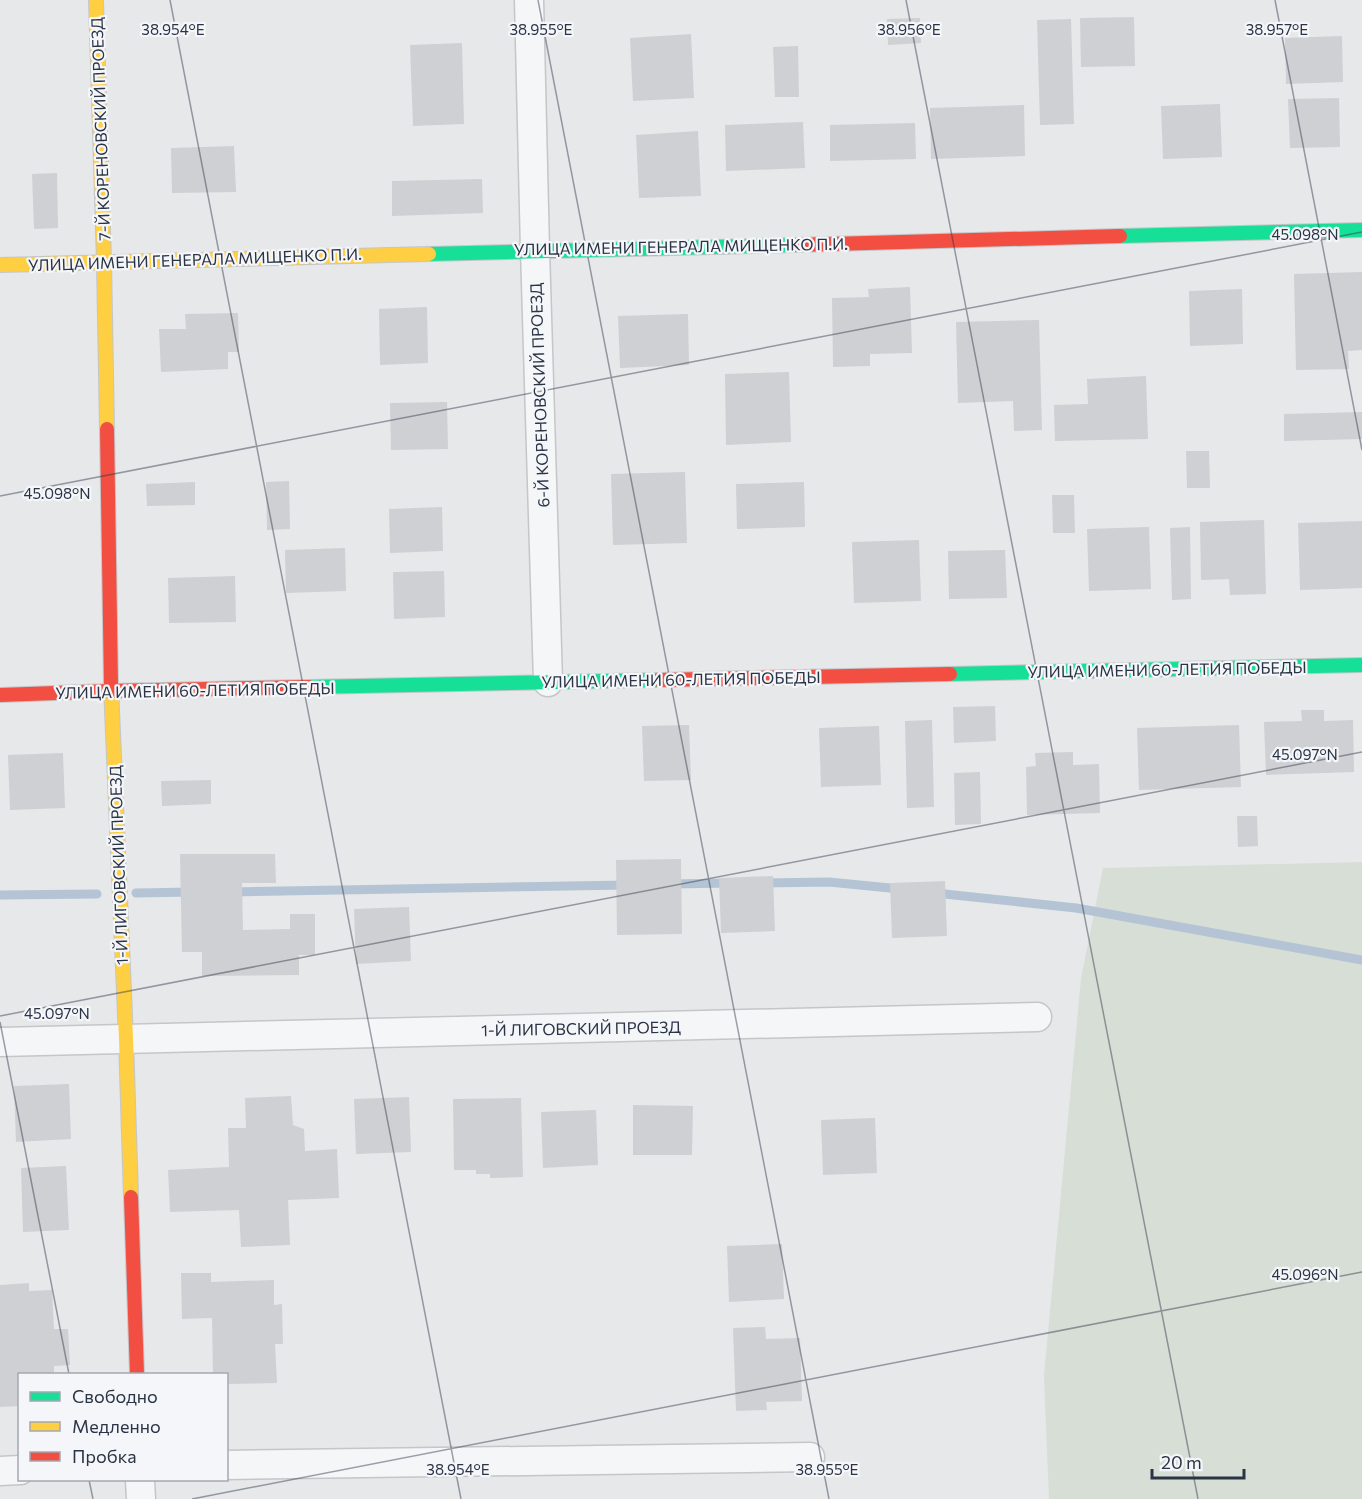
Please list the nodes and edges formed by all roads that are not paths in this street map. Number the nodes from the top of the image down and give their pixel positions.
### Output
1 (96, 0) edge
2 (530, 0) edge
3 (1362, 230) edge
4 (535, 250) junction
5 (104, 262) junction
6 (0, 265) edge
7 (1362, 665) edge
8 (548, 682) junction
9 (111, 691) junction
10 (0, 695) edge
11 (1036, 1017) dead end
12 (126, 1039) junction
13 (0, 1042) edge
14 (137, 1373) edge
15 (810, 1458) dead end
16 (228, 1465) edge
17 (18, 1470) edge
18 (0, 1471) edge
19 (140, 1481) edge
20 (141, 1499) edge

1 - 5 street, 7-Й КОРЕНОВСКИЙ ПРОЕЗД
2 - 4 street, 6-Й КОРЕНОВСКИЙ ПРОЕЗД
3 - 4 street, УЛИЦА ИМЕНИ ГЕНЕРАЛА МИЩЕНКО П.И.
4 - 5 street, УЛИЦА ИМЕНИ ГЕНЕРАЛА МИЩЕНКО П.И.
4 - 8 street, 6-Й КОРЕНОВСКИЙ ПРОЕЗД
5 - 6 street, УЛИЦА ИМЕНИ ГЕНЕРАЛА МИЩЕНКО П.И.
5 - 9 street, 7-Й КОРЕНОВСКИЙ ПРОЕЗД
7 - 8 street, УЛИЦА ИМЕНИ 60-ЛЕТИЯ ПОБЕДЫ
8 - 9 street, УЛИЦА ИМЕНИ 60-ЛЕТИЯ ПОБЕДЫ
9 - 10 street, УЛИЦА ИМЕНИ 60-ЛЕТИЯ ПОБЕДЫ
9 - 12 street, 1-Й ЛИГОВСКИЙ ПРОЕЗД
11 - 12 street, 1-Й ЛИГОВСКИЙ ПРОЕЗД
12 - 13 street, 1-Й ЛИГОВСКИЙ ПРОЕЗД
12 - 14 street, 1-Й ЛИГОВСКИЙ ПРОЕЗД
15 - 16 street
17 - 18 street
19 - 20 street

